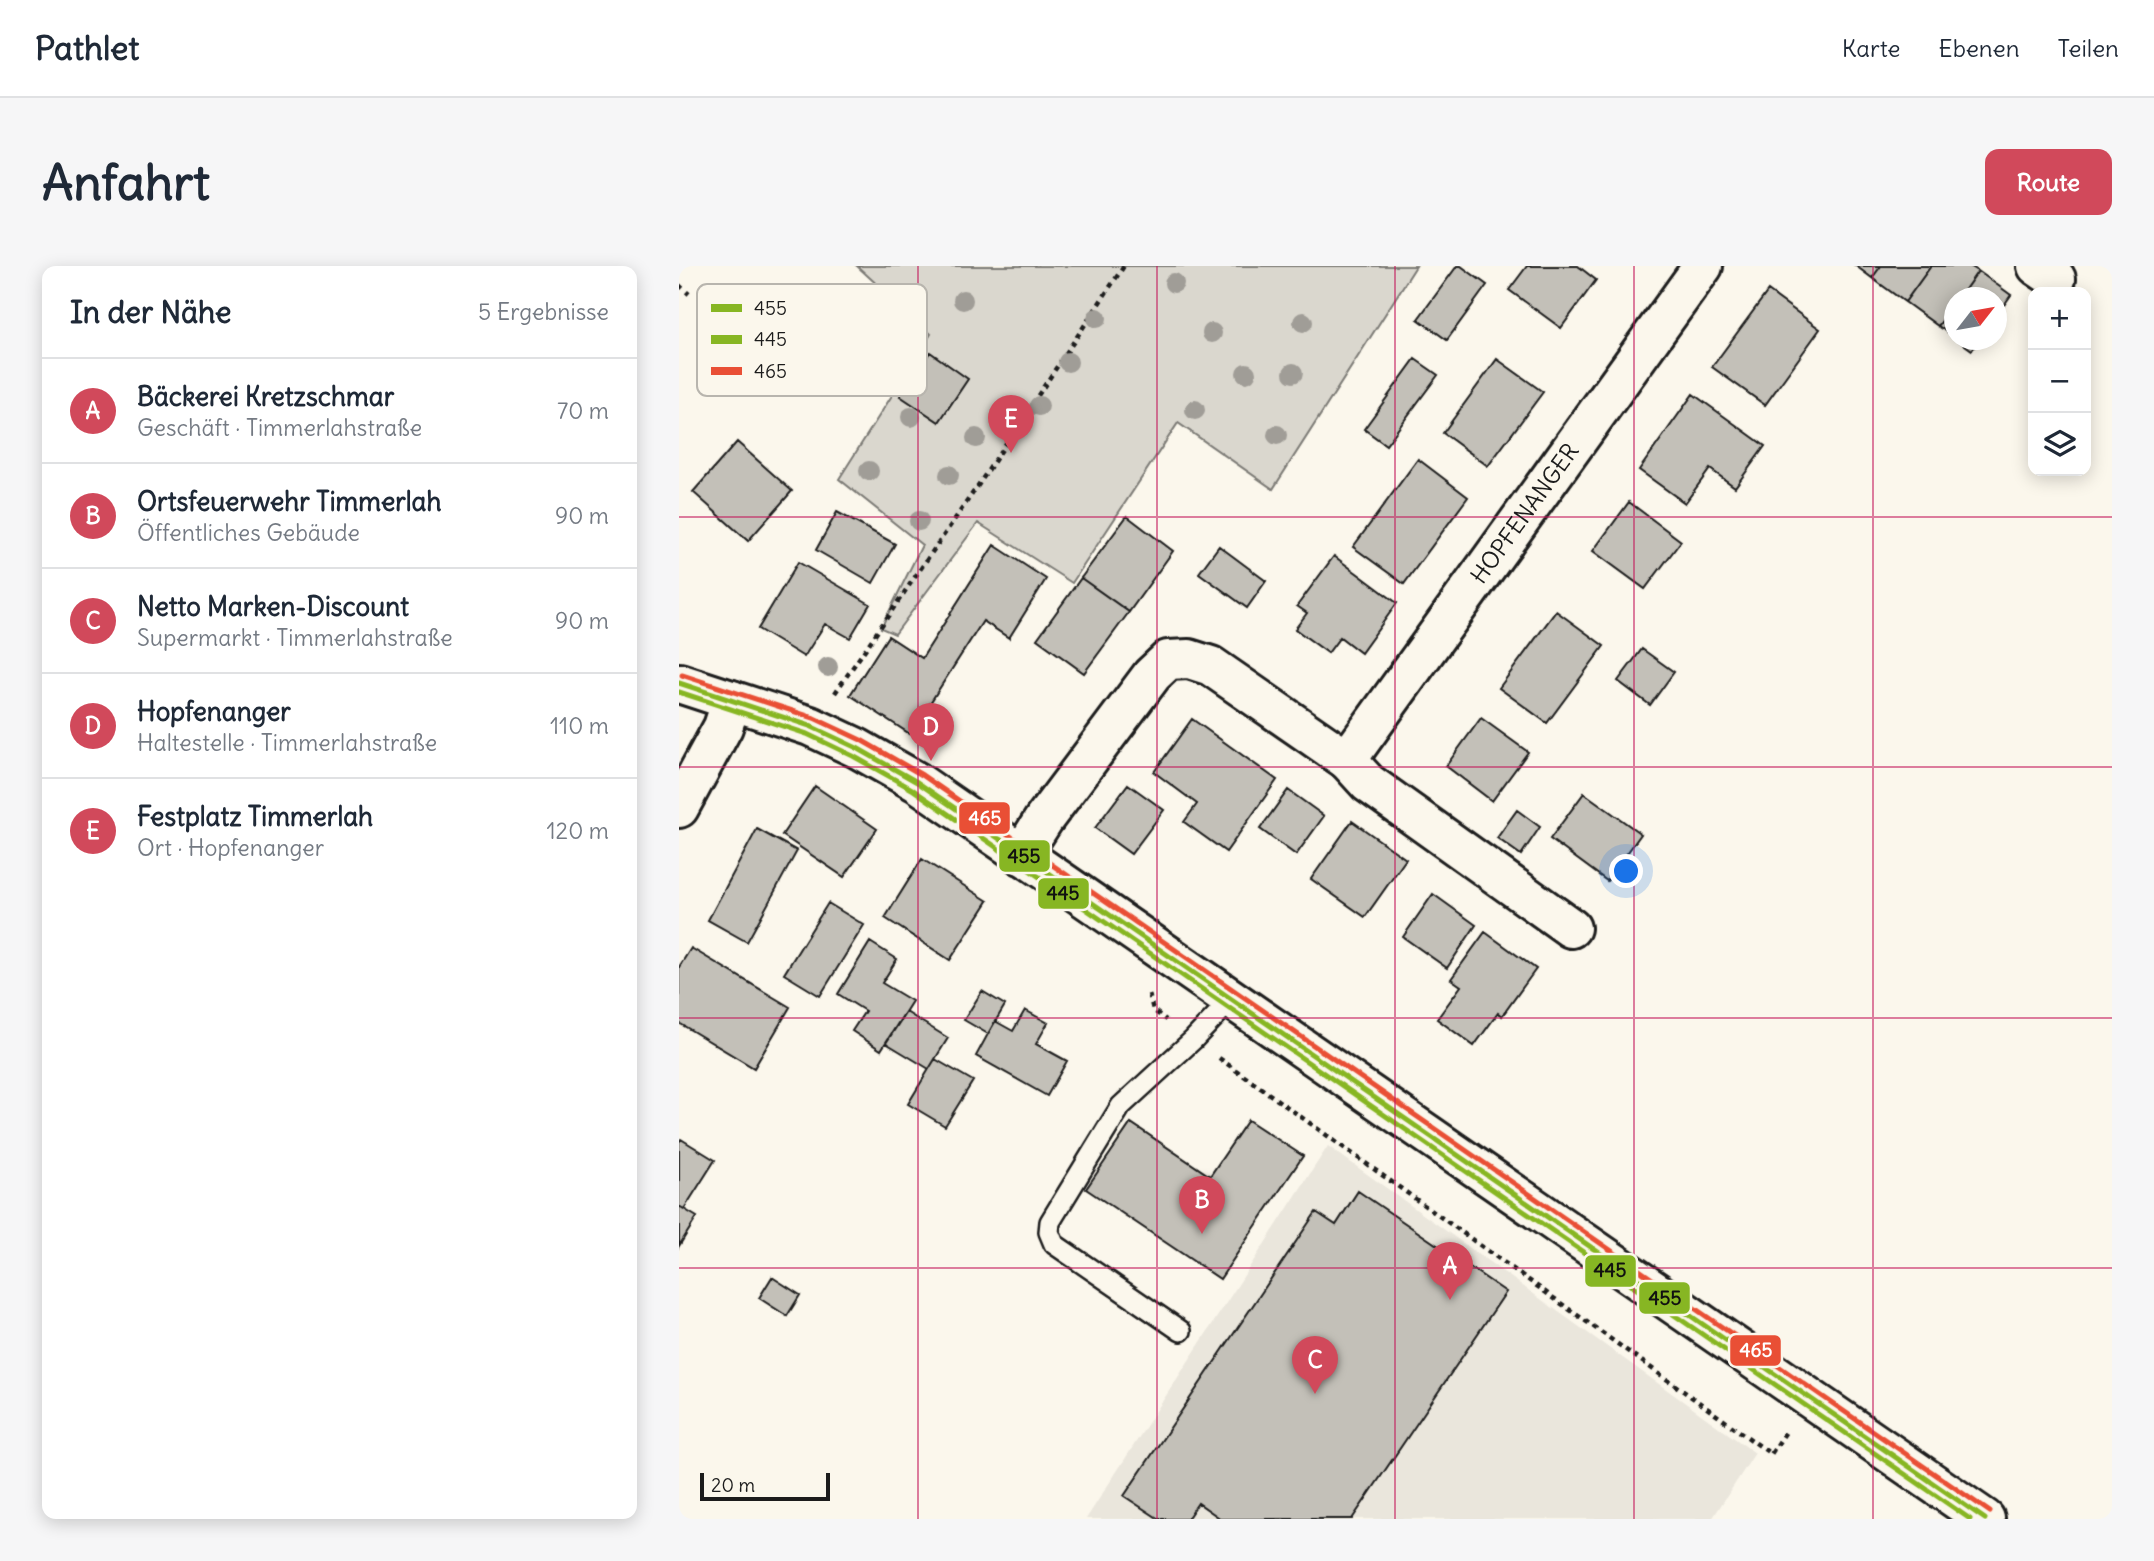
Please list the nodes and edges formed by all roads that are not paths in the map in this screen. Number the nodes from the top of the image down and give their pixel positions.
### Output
1 (1703, 266) edge
2 (679, 683) edge
3 (732, 700) junction
4 (1347, 760) junction
5 (679, 808) edge
6 (1021, 855) junction
7 (1571, 928) dead end
8 (1230, 1001) junction
9 (1181, 1331) dead end
10 (1985, 1519) edge

1 - 4 main road, HOPFENANGER
2 - 3 main road
3 - 5 main road
3 - 6 main road
4 - 6 main road
4 - 7 main road
6 - 8 main road
8 - 9 lane
8 - 10 main road

